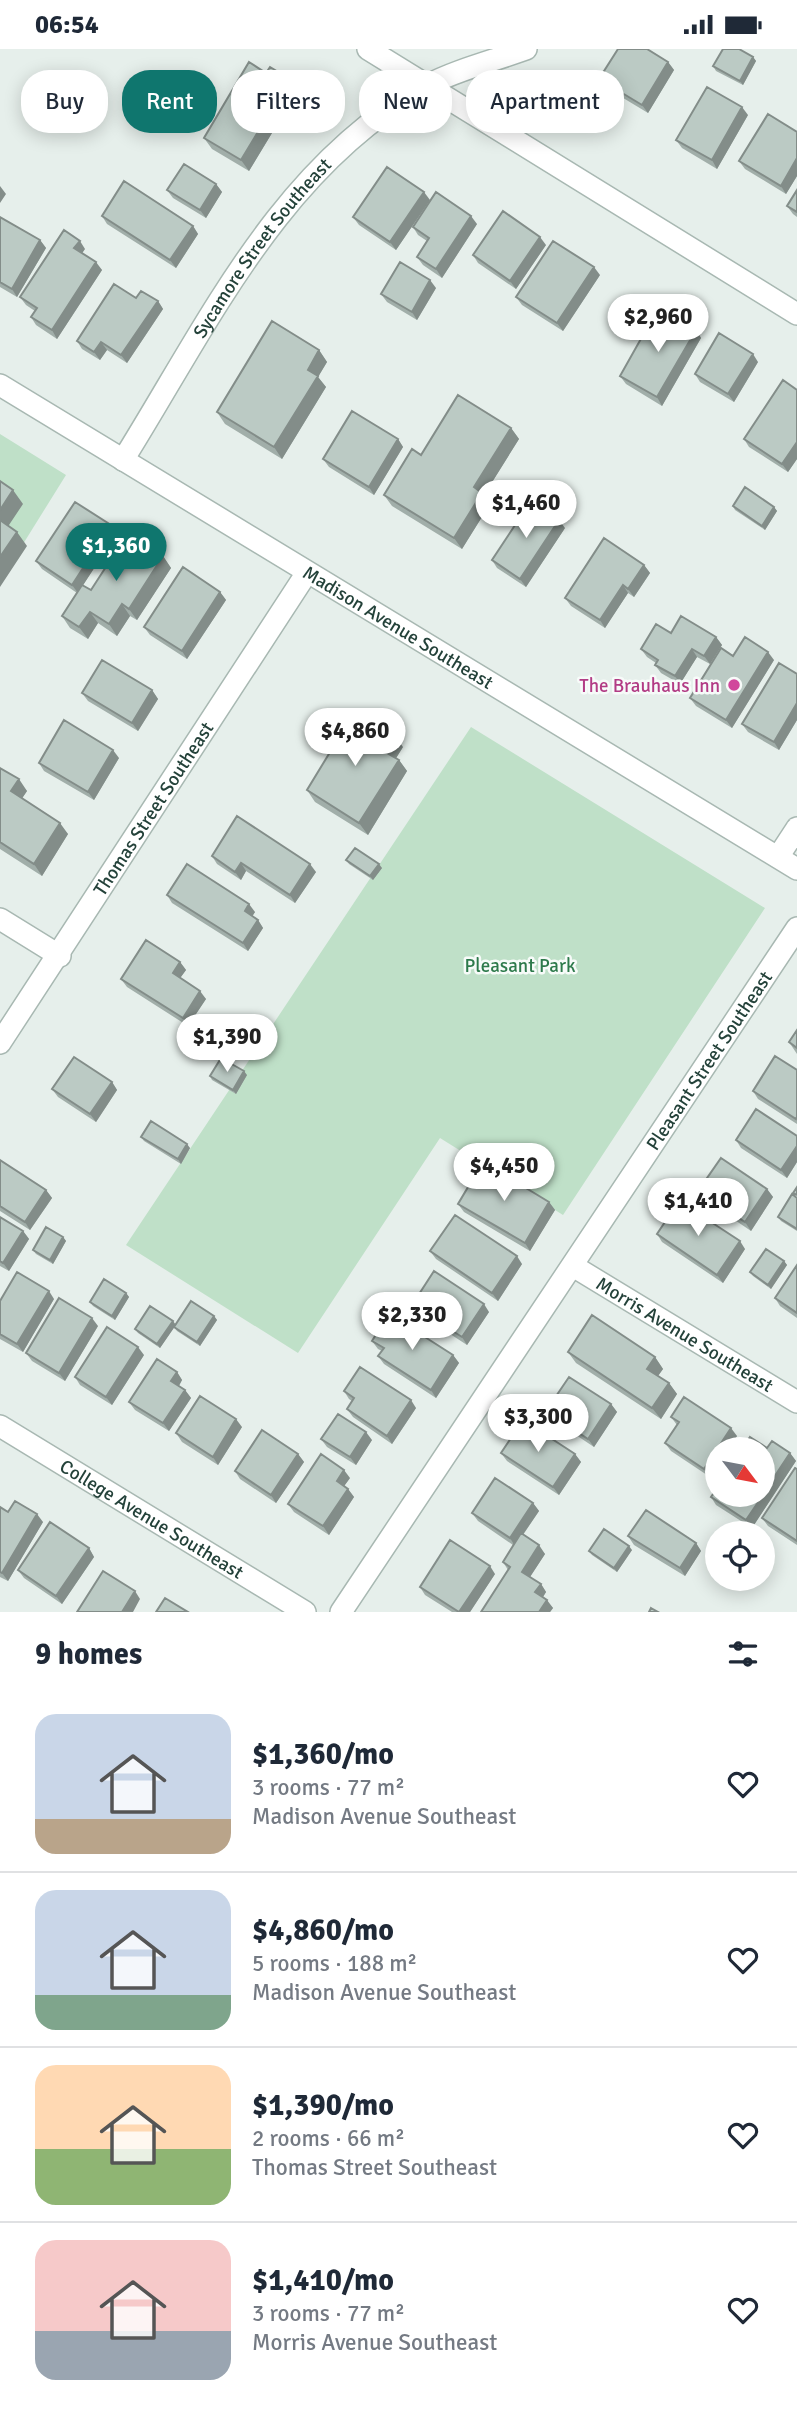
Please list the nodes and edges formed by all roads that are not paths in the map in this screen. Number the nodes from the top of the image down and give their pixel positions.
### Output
1 (368, 49) edge
2 (526, 49) edge
3 (401, 70) edge
4 (452, 77) edge
5 (452, 101) edge
6 (359, 131) edge
7 (797, 314) edge
8 (0, 385) edge
9 (122, 460) junction
10 (306, 574) junction
11 (797, 828) edge
12 (778, 857) junction
13 (797, 869) edge
14 (0, 919) edge
15 (797, 928) edge
16 (60, 956) junction
17 (0, 1043) edge
18 (573, 1266) junction
19 (797, 1402) edge
20 (0, 1426) edge
21 (305, 1612) edge
22 (341, 1612) edge

1 - 3 street
2 - 4 street, Sycamore Street Southeast
5 - 7 street
6 - 9 street, Sycamore Street Southeast
8 - 9 street, Madison Avenue Southeast
9 - 10 street, Madison Avenue Southeast
10 - 12 street, Madison Avenue Southeast
10 - 16 street, Thomas Street Southeast
11 - 12 street
12 - 13 street, Madison Avenue Southeast
14 - 16 street
15 - 18 street, Pleasant Street Southeast
16 - 17 street, Thomas Street Southeast
18 - 19 street, Morris Avenue Southeast
18 - 22 street, Pleasant Street Southeast
20 - 21 street, College Avenue Southeast

